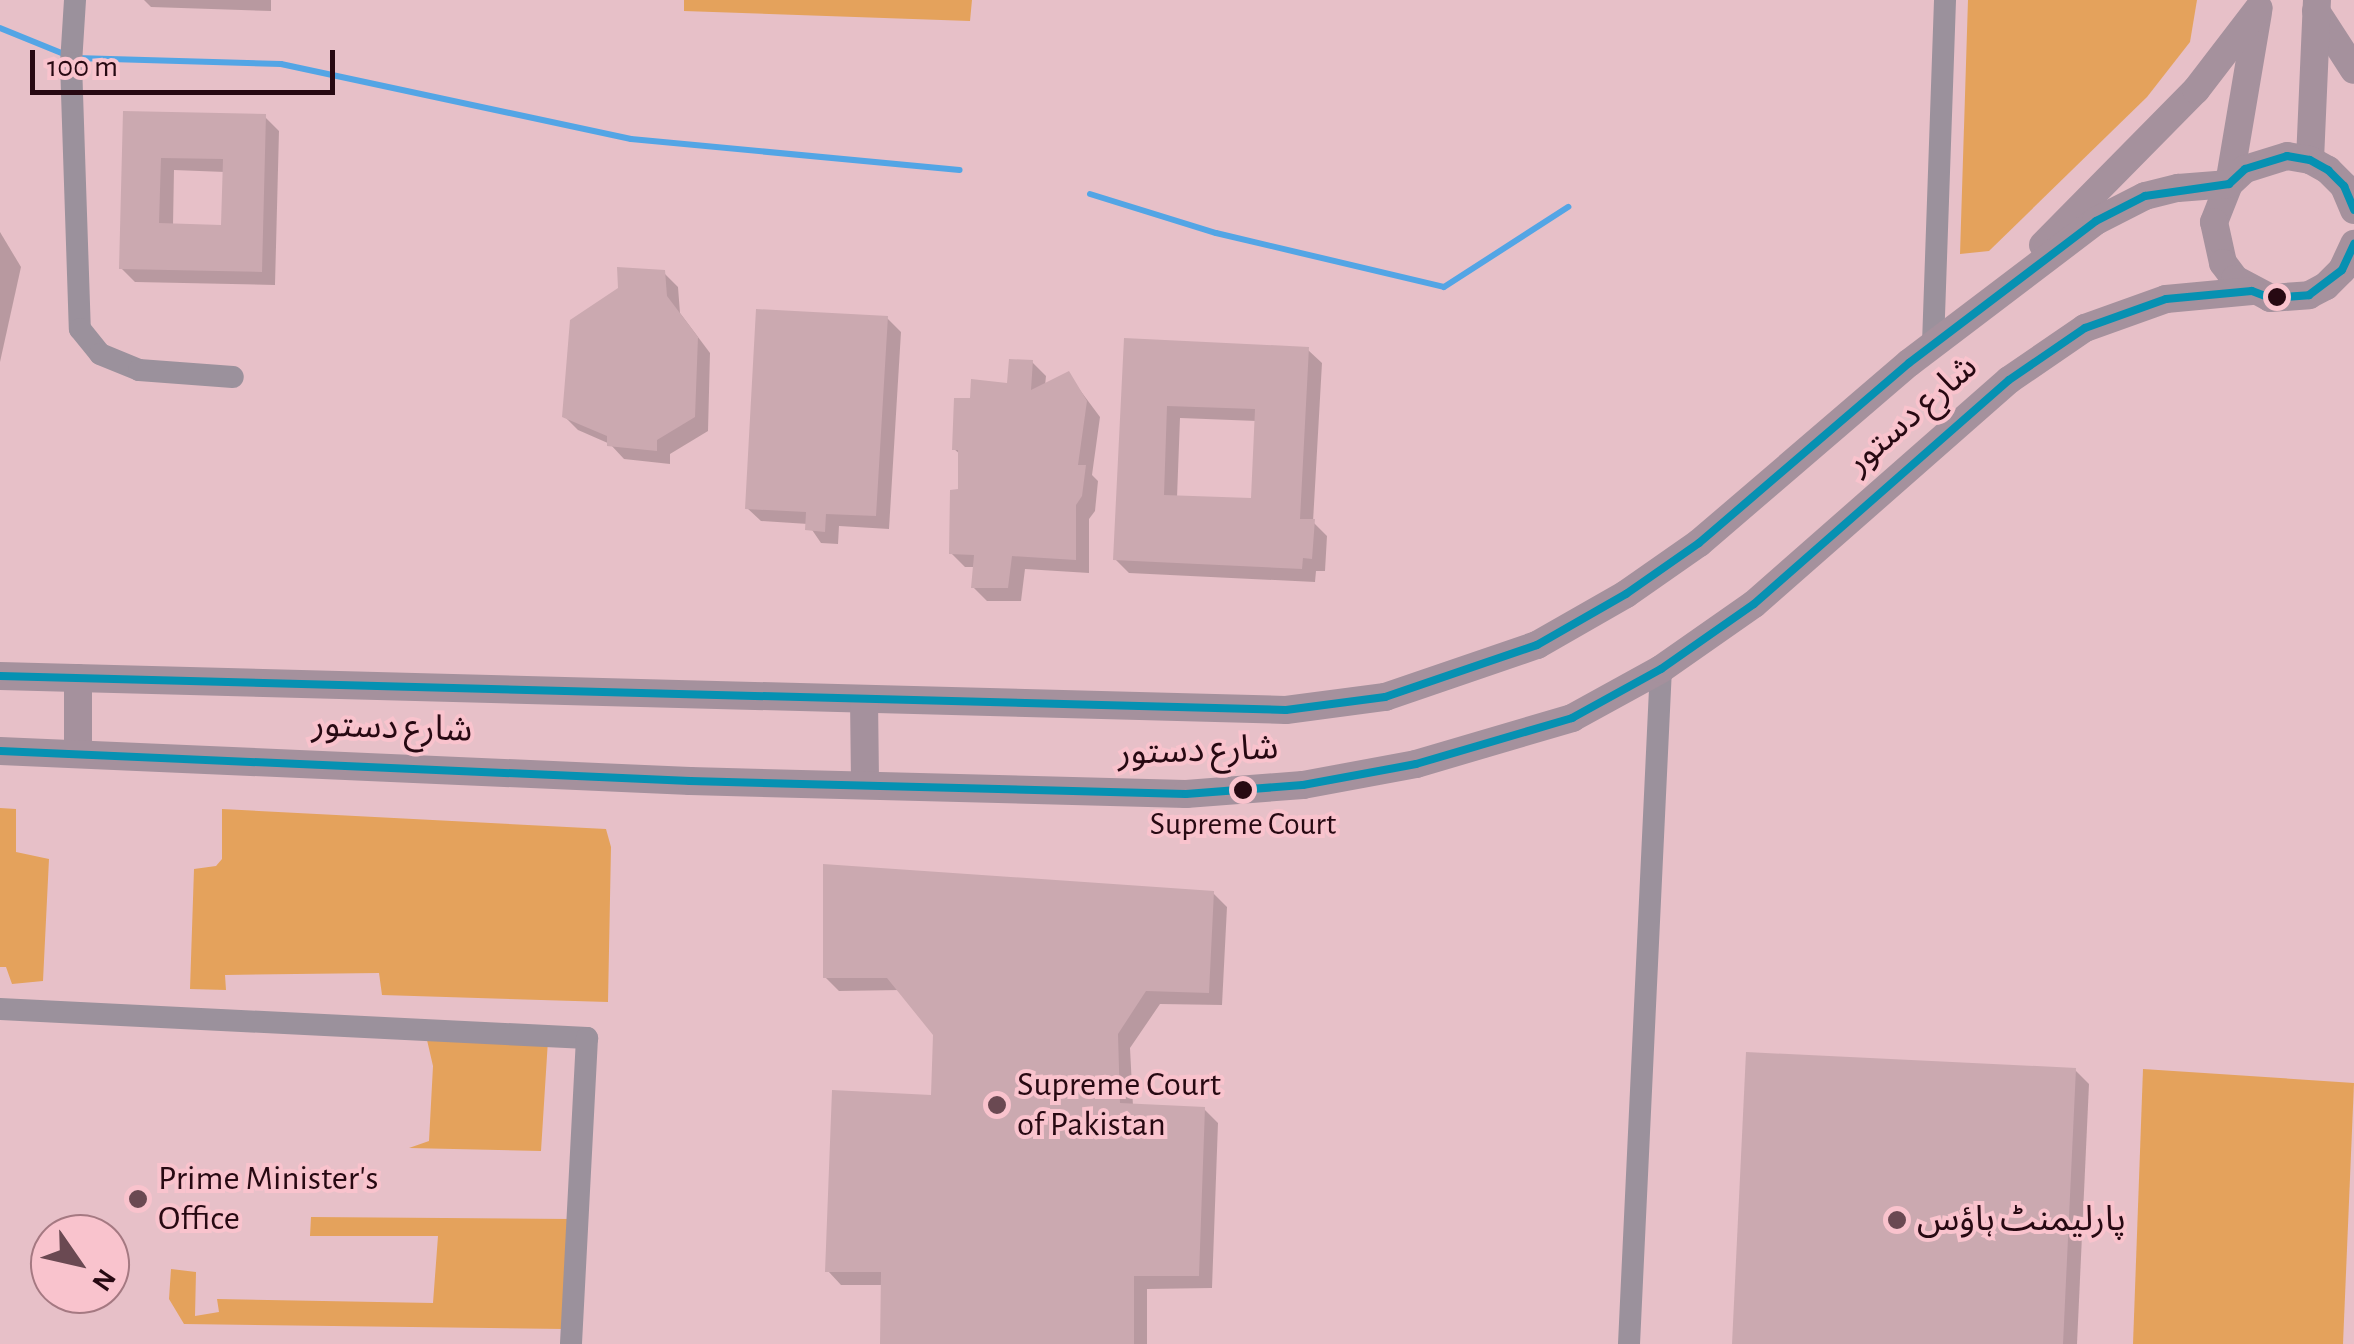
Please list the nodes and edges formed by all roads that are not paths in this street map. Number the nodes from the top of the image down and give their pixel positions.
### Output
1 (76, 0) edge
2 (1945, 0) edge
3 (2259, 4) edge
4 (2316, 6) edge
5 (2354, 70) edge
6 (2331, 170) edge
7 (2229, 184) junction
8 (2354, 210) edge
9 (2354, 244) edge
10 (2011, 286) junction
11 (2326, 286) junction
12 (2252, 291) junction
13 (2354, 294) edge
14 (1933, 344) junction
15 (233, 377) dead end
16 (1660, 669) junction
17 (0, 676) edge
18 (78, 678) junction
19 (864, 699) junction
20 (0, 751) edge
21 (78, 754) junction
22 (865, 785) junction
23 (0, 1009) edge
24 (571, 1344) edge
25 (1629, 1344) edge

1 - 15 street
2 - 14 street
3 - 7 main road
3 - 10 main road
4 - 5 main road
4 - 6 main road
6 - 7 main road
6 - 8 main road
7 - 10 main road, شارع دستور
7 - 12 main road
9 - 11 main road
10 - 14 main road, شارع دستور
11 - 12 main road, شارع دستور
11 - 13 main road
12 - 16 main road, شارع دستور
14 - 19 main road, شارع دستور
16 - 22 main road, شارع دستور
16 - 25 street
17 - 18 main road, شارع دستور
18 - 19 main road, شارع دستور
18 - 21 main road
19 - 22 main road
20 - 21 main road, شارع دستور
21 - 22 main road, شارع دستور
23 - 24 street

